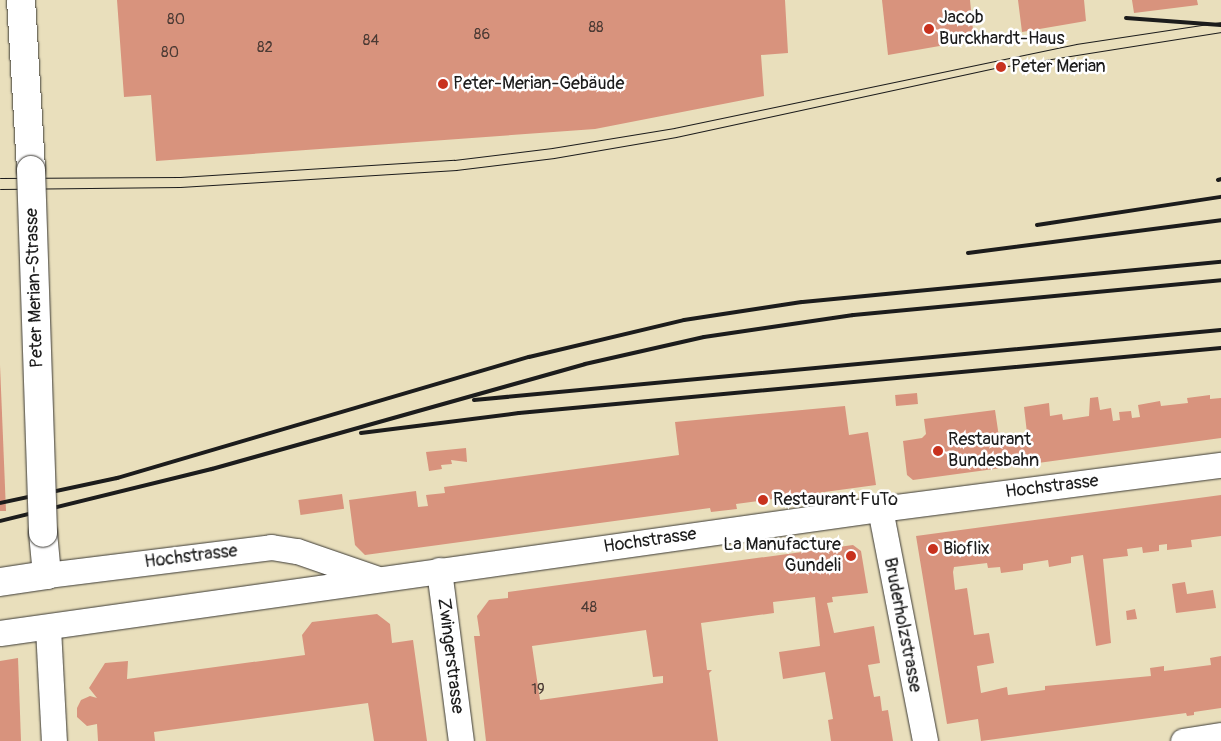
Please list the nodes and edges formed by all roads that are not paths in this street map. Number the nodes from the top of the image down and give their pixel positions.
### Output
1 (21, 0) edge
2 (1221, 465) edge
3 (880, 509) junction
4 (439, 570) junction
5 (47, 575) junction
6 (378, 579) junction
7 (0, 582) edge
8 (48, 628) junction
9 (0, 633) edge
10 (1221, 735) edge
11 (54, 741) edge
12 (461, 741) edge
13 (925, 741) edge
14 (1183, 741) edge

1 - 5 street, Peter Merian-Strasse, bridge
2 - 3 street, Hochstrasse
3 - 4 street, Hochstrasse
3 - 13 street, Bruderholzstrasse
4 - 6 street, Hochstrasse
4 - 12 street, Zwingerstrasse
5 - 6 street, Hochstrasse
5 - 7 street, Hochstrasse
6 - 8 street, Hochstrasse
8 - 9 street, Hochstrasse
8 - 11 street
10 - 14 street

